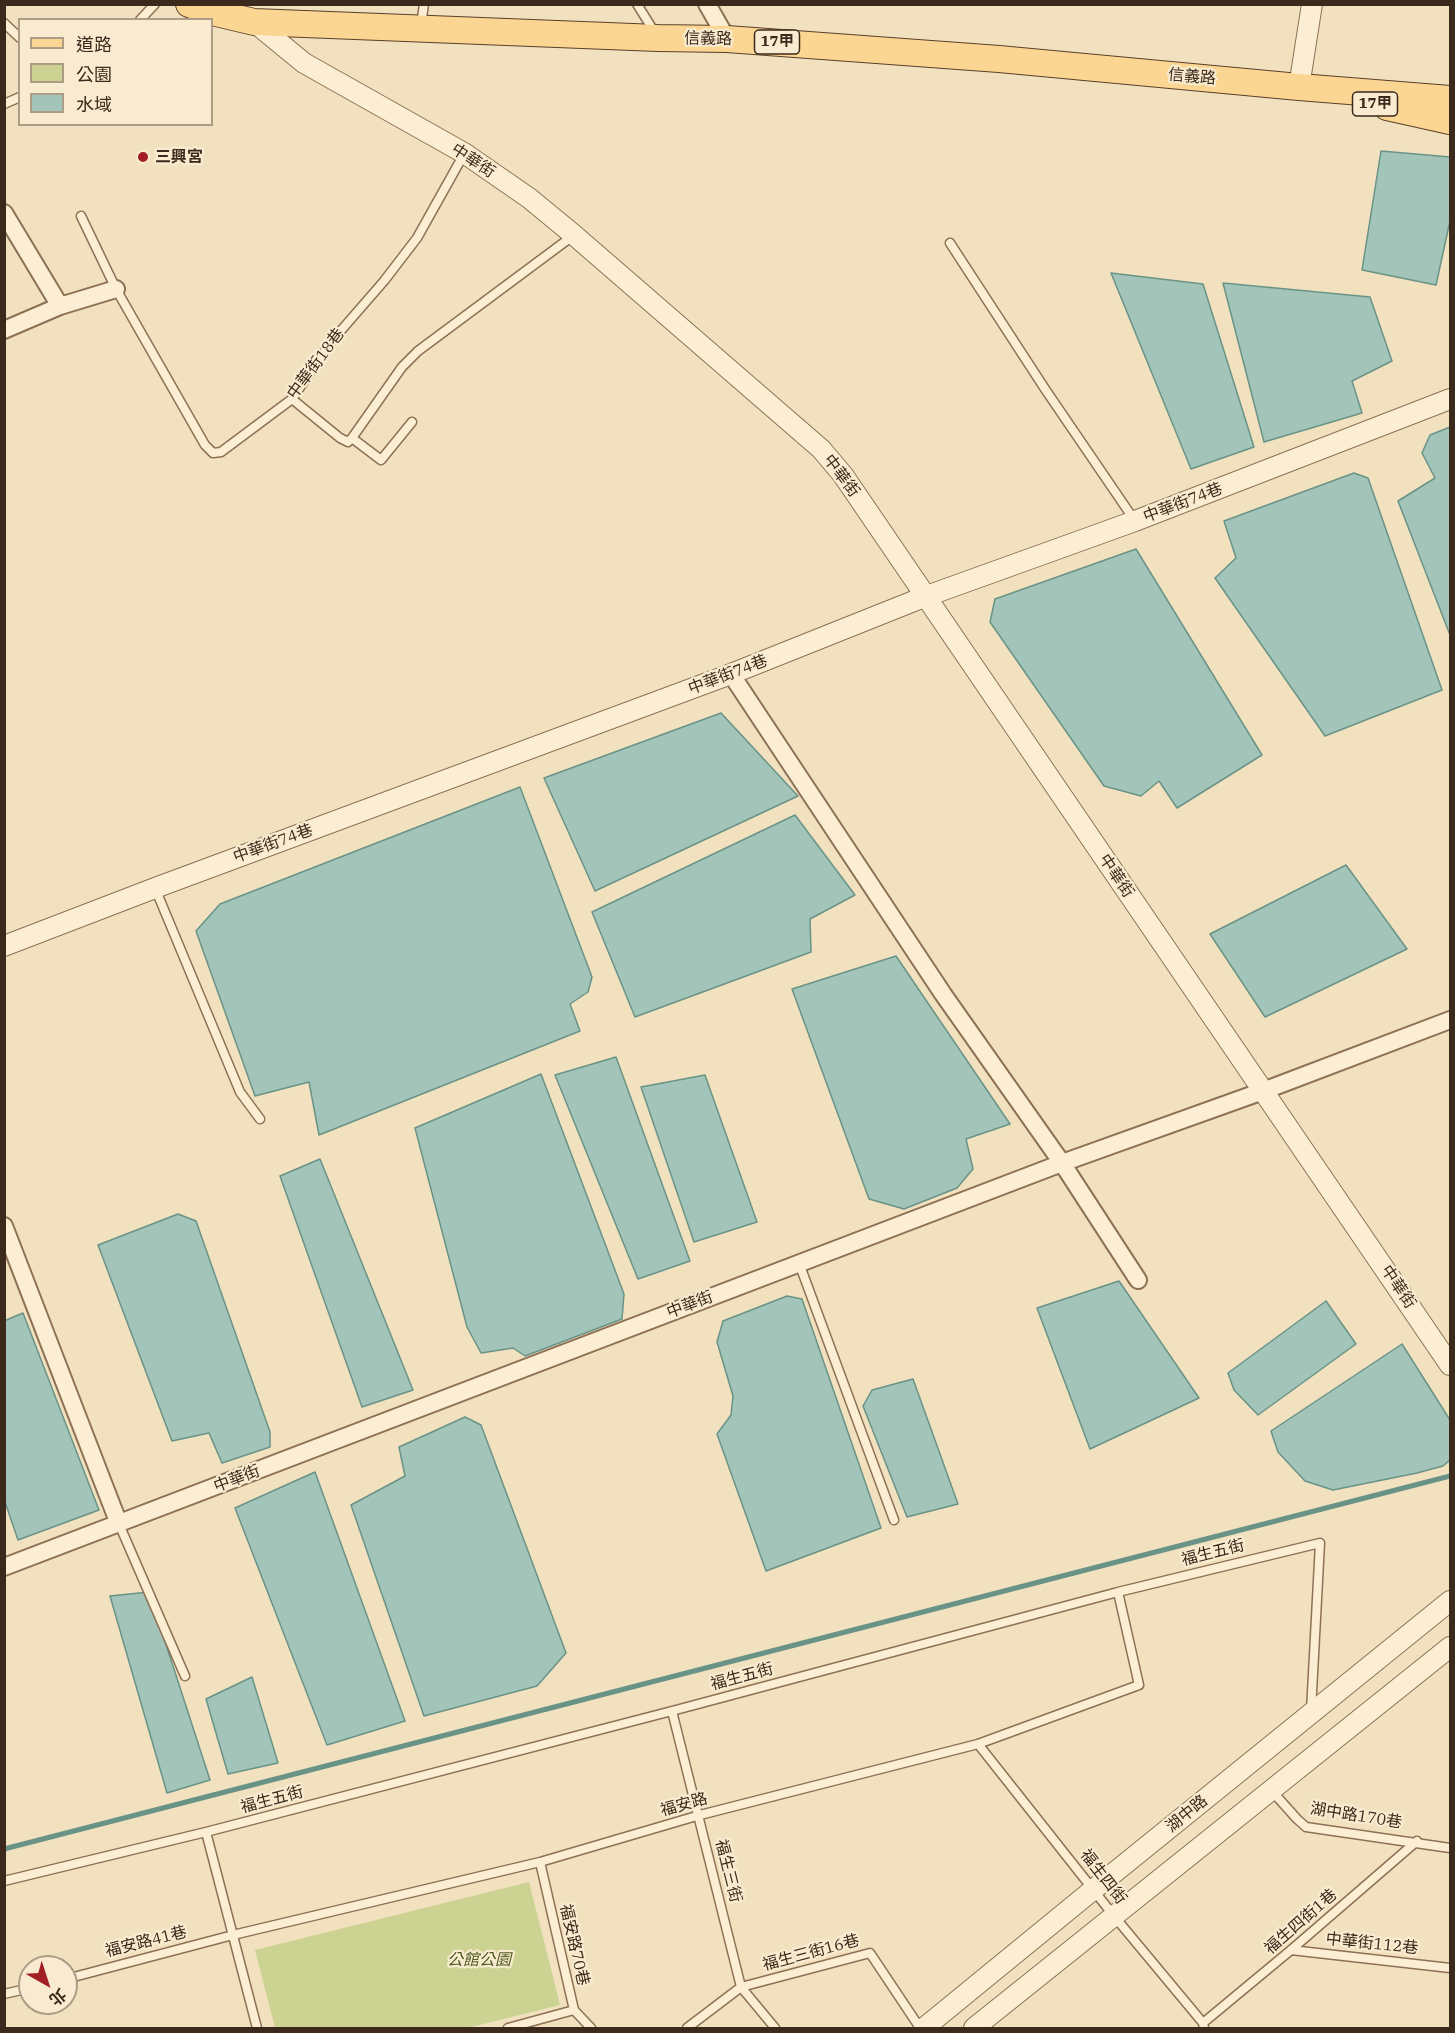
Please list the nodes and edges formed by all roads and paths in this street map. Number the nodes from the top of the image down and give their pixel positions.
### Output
1 (155, 4) edge
2 (189, 4) edge
3 (637, 4) edge
4 (707, 4) edge
5 (1312, 4) edge
6 (422, 16) edge
7 (142, 18) edge
8 (254, 22) junction
9 (4, 24) edge
10 (18, 36) edge
11 (658, 38) junction
12 (728, 39) junction
13 (1299, 87) junction
14 (18, 98) edge
15 (1450, 99) edge
16 (4, 104) edge
17 (1450, 121) edge
18 (464, 153) junction
19 (4, 213) edge
20 (81, 216) dead end
21 (574, 235) junction
22 (950, 243) dead end
23 (116, 289) junction
24 (60, 306) junction
25 (4, 330) edge
26 (292, 399) junction
27 (1450, 399) edge
28 (412, 422) dead end
29 (352, 438) junction
30 (1135, 521) junction
31 (924, 597) junction
32 (732, 674) junction
33 (155, 888) junction
34 (4, 946) edge
35 (1450, 1020) edge
36 (1263, 1091) junction
37 (260, 1119) dead end
38 (1062, 1162) junction
39 (4, 1226) edge
40 (799, 1263) junction
41 (1138, 1280) dead end
42 (1450, 1365) edge
43 (894, 1520) dead end
44 (119, 1524) junction
45 (4, 1567) edge
46 (1118, 1592) junction
47 (1450, 1601) edge
48 (1450, 1647) edge
49 (185, 1676) dead end
50 (672, 1711) junction
51 (1311, 1715) junction
52 (978, 1744) junction
53 (1271, 1790) junction
54 (699, 1815) junction
55 (206, 1832) junction
56 (1417, 1841) junction
57 (1450, 1848) edge
58 (540, 1863) junction
59 (4, 1881) edge
60 (1094, 1889) junction
61 (1114, 1916) junction
62 (233, 1935) junction
63 (1291, 1950) junction
64 (1450, 1968) edge
65 (78, 1975) edge
66 (741, 1987) junction
67 (574, 2010) junction
68 (1203, 2026) edge
69 (257, 2028) edge
70 (508, 2028) edge
71 (591, 2028) edge
72 (687, 2028) edge
73 (774, 2028) edge
74 (922, 2028) edge
75 (974, 2028) edge

1 - 7 lane
2 - 8 main road, 信義路 / 17甲
3 - 11 lane
4 - 12 street
5 - 13 street
6 - 8 main road, 信義路 / 17甲
6 - 11 main road, 信義路 / 17甲
8 - 18 street, 中華街
9 - 10 lane
11 - 12 main road, 信義路 / 17甲
12 - 13 main road, 信義路 / 17甲
13 - 15 main road, 信義路 / 17甲
13 - 17 main road, 信義路 / 17甲
14 - 16 lane
18 - 21 street, 中華街
18 - 26 lane, 中華街18巷
19 - 24 street
20 - 23 lane, 中華街18巷
21 - 29 lane
21 - 31 street, 中華街
22 - 30 lane
23 - 24 street
23 - 26 lane, 中華街18巷
24 - 25 street
26 - 29 lane
27 - 30 street, 中華街74巷
28 - 29 lane
30 - 31 street, 中華街74巷
31 - 32 street, 中華街74巷
31 - 36 street, 中華街
32 - 33 street, 中華街74巷
32 - 38 street
33 - 34 street, 中華街74巷
33 - 37 lane
35 - 36 street, 中華街
36 - 38 street, 中華街
36 - 42 street, 中華街
38 - 40 street, 中華街
38 - 41 street
39 - 44 street
40 - 43 lane
40 - 44 street, 中華街
44 - 45 street, 中華街
44 - 49 lane
46 - 50 lane, 福生五街
46 - 51 lane, 福生五街
46 - 52 lane, 福安路
47 - 51 street, 湖中路
48 - 53 street, 湖中路
50 - 54 lane, 福生三街
50 - 55 lane, 福生五街
51 - 60 street, 湖中路
52 - 54 lane, 福安路
52 - 60 lane, 福生四街
53 - 56 lane, 湖中路170巷
53 - 61 street, 湖中路
54 - 58 lane, 福安路
54 - 66 lane, 福生三街
55 - 59 lane, 福生五街
55 - 62 lane
56 - 57 lane, 湖中路170巷
56 - 63 lane, 福生四街1巷
58 - 62 lane, 福安路
58 - 67 lane, 福安路70巷
60 - 61 lane, 福生四街
60 - 74 street, 湖中路
61 - 68 lane, 福生四街
61 - 75 street, 湖中路
62 - 65 lane, 福安路41巷
62 - 69 lane
63 - 64 lane, 中華街112巷
63 - 68 lane, 福生四街1巷
66 - 72 lane
66 - 73 lane, 福生三街
66 - 74 lane, 福生三街16巷
67 - 70 lane
67 - 71 lane, 福安路70巷

